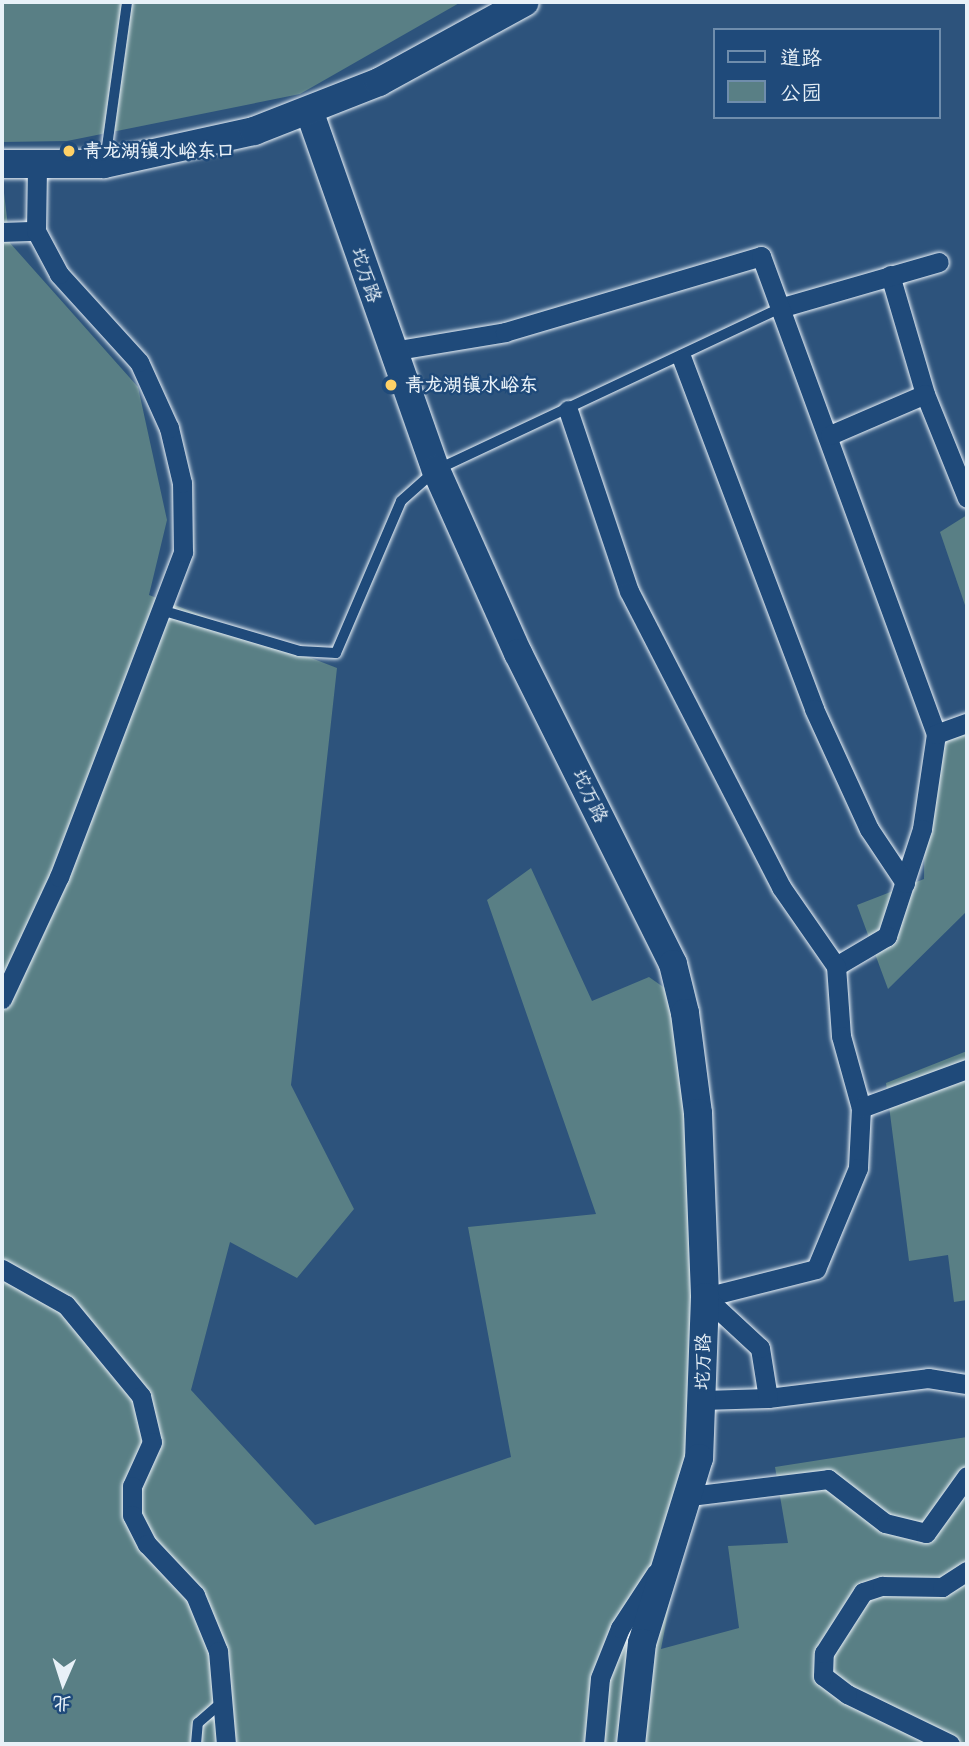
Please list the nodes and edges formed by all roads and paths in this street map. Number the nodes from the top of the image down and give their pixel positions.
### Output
1 (127, 2) edge
2 (525, 2) edge
3 (310, 113) junction
4 (2, 164) edge
5 (104, 164) junction
6 (37, 165) junction
7 (36, 231) junction
8 (2, 232) edge
9 (939, 262) dead end
10 (890, 275) junction
11 (783, 307) junction
12 (391, 351) junction
13 (682, 359) junction
14 (925, 394) junction
15 (568, 410) junction
16 (830, 435) junction
17 (436, 470) junction
18 (967, 498) edge
19 (161, 610) junction
20 (967, 723) edge
21 (936, 734) junction
22 (905, 883) junction
23 (836, 966) junction
24 (2, 999) edge
25 (967, 1069) edge
26 (861, 1108) junction
27 (2, 1269) edge
28 (705, 1297) junction
29 (967, 1384) edge
30 (768, 1398) junction
31 (702, 1400) junction
32 (967, 1476) edge
33 (690, 1496) junction
34 (670, 1552) junction
35 (967, 1571) edge
36 (219, 1705) junction
37 (196, 1744) edge
38 (226, 1744) edge
39 (594, 1744) edge
40 (631, 1744) edge
41 (950, 1744) edge

1 - 5 lane
2 - 3 main road
3 - 5 main road
3 - 12 main road, 坨万路
4 - 6 main road
5 - 6 main road
6 - 7 street
7 - 8 street
7 - 19 street
9 - 10 street
10 - 11 street
10 - 14 street
11 - 12 street
11 - 13 lane
11 - 16 street
12 - 17 main road, 坨万路
13 - 15 lane
13 - 22 street
14 - 16 street
14 - 18 street
15 - 17 lane
15 - 23 street
16 - 21 street
17 - 19 lane
17 - 28 main road, 坨万路
19 - 24 street
20 - 21 street
21 - 22 street
22 - 23 street
23 - 26 street
25 - 26 street
26 - 28 street
27 - 36 street
28 - 30 street
28 - 31 main road, 坨万路
29 - 30 street
30 - 31 street
31 - 33 main road, 坨万路
32 - 33 street
33 - 34 main road, 坨万路
34 - 39 street
34 - 40 main road, 坨万路
35 - 41 street
36 - 37 lane
36 - 38 street

